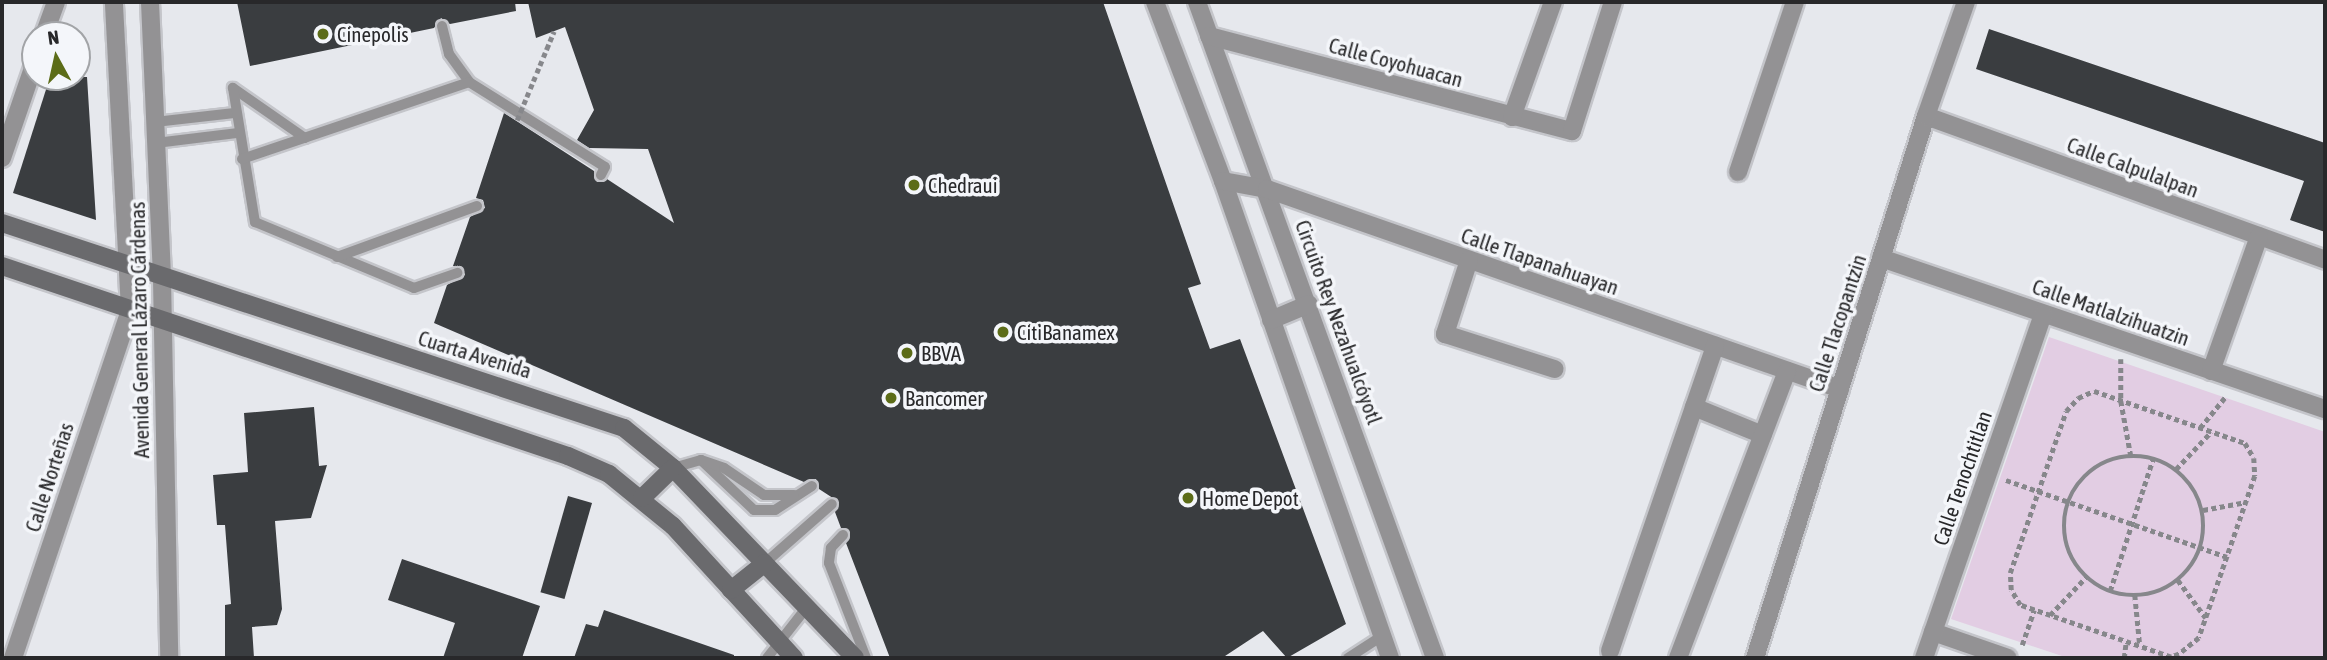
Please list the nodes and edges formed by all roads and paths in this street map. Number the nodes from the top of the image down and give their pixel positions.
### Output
1 (56, 2) edge
2 (114, 2) edge
3 (150, 2) edge
4 (1155, 2) edge
5 (1197, 2) edge
6 (1553, 2) edge
7 (1613, 2) edge
8 (1795, 2) edge
9 (1966, 2) edge
10 (49, 21) edge
11 (442, 26) dead end
12 (554, 31) dead end
13 (1209, 36) junction
14 (470, 82) junction
15 (25, 91) edge
16 (234, 113) junction
17 (1926, 116) junction
18 (1512, 117) junction
19 (517, 120) dead end
20 (155, 122) junction
21 (238, 133) junction
22 (305, 138) junction
23 (156, 143) junction
24 (2, 158) edge
25 (242, 159) junction
26 (1738, 172) dead end
27 (601, 175) dead end
28 (1223, 181) junction
29 (1267, 189) junction
30 (477, 206) dead end
31 (2, 223) edge
32 (2259, 236) junction
33 (337, 257) junction
34 (1881, 258) junction
35 (1469, 260) junction
36 (2325, 260) edge
37 (2, 266) edge
38 (128, 268) junction
39 (457, 273) dead end
40 (162, 279) junction
41 (1309, 304) junction
42 (130, 310) junction
43 (2043, 314) junction
44 (1271, 320) junction
45 (162, 321) junction
46 (2120, 340) junction
47 (1715, 346) junction
48 (1555, 369) dead end
49 (1787, 371) junction
50 (2211, 371) junction
51 (2239, 380) junction
52 (1840, 389) junction
53 (2121, 401) junction
54 (1694, 407) junction
55 (2325, 410) edge
56 (2200, 428) junction
57 (2211, 432) junction
58 (1763, 435) junction
59 (2131, 456) junction
60 (2153, 459) junction
61 (701, 460) junction
62 (673, 468) junction
63 (2176, 469) junction
64 (1988, 472) junction
65 (812, 486) dead end
66 (2038, 492) junction
67 (794, 495) junction
68 (642, 498) junction
69 (2068, 502) junction
70 (2246, 502) junction
71 (832, 505) dead end
72 (2203, 510) junction
73 (2132, 524) junction
74 (843, 535) dead end
75 (2200, 547) junction
76 (2227, 557) junction
77 (765, 563) junction
78 (2086, 577) junction
79 (2178, 580) junction
80 (731, 590) junction
81 (2110, 591) junction
82 (2135, 595) junction
83 (807, 607) junction
84 (2034, 610) junction
85 (2050, 615) junction
86 (2206, 618) junction
87 (1933, 632) junction
88 (1382, 636) junction
89 (777, 640) junction
90 (2126, 641) junction
91 (2140, 646) junction
92 (1610, 651) dead end
93 (13, 658) edge
94 (169, 658) edge
95 (767, 658) edge
96 (794, 658) edge
97 (855, 658) edge
98 (866, 658) edge
99 (1348, 658) edge
100 (1390, 658) edge
101 (1435, 658) edge
102 (1678, 658) edge
103 (1755, 658) edge
104 (1924, 658) edge
105 (2008, 658) edge
106 (2017, 658) edge
107 (2124, 658) edge

1 - 10 street
2 - 38 street, Avenida General Lázaro Cárdenas
3 - 20 street, Avenida General Lázaro Cárdenas
4 - 28 street
5 - 13 street, Circuito Rey Nezahualcóyotl
6 - 18 street
7 - 18 street, Calle Coyohuacan
8 - 26 street
9 - 17 street, Calle Tlacopantzin
11 - 14 lane
12 - 19 path, bridge
13 - 18 street, Calle Coyohuacan
13 - 29 street, Circuito Rey Nezahualcóyotl
14 - 22 lane
14 - 27 lane
15 - 24 street
16 - 20 lane
16 - 21 lane
16 - 22 lane
17 - 32 street, Calle Calpulalpan
17 - 34 street, Calle Tlacopantzin
20 - 23 street, Avenida General Lázaro Cárdenas
21 - 23 lane
21 - 25 lane
22 - 25 lane
23 - 40 street, Avenida General Lázaro Cárdenas
25 - 33 lane
28 - 29 street, Calle Tlapanahuayan
28 - 44 street
29 - 35 street, Calle Tlapanahuayan
29 - 41 street, Circuito Rey Nezahualcóyotl
30 - 33 lane
31 - 38 main road, Cuarta Avenida
32 - 36 street, Calle Calpulalpan
32 - 50 street
33 - 39 lane
34 - 43 street, Calle Matlalzihuatzin
34 - 52 street, Calle Tlacopantzin
35 - 47 street, Calle Tlapanahuayan
35 - 48 street
37 - 42 main road
38 - 40 main road, Cuarta Avenida
38 - 42 street, Avenida General Lázaro Cárdenas
40 - 45 street, Avenida General Lázaro Cárdenas
40 - 62 main road, Cuarta Avenida
41 - 44 street
41 - 101 street, Circuito Rey Nezahualcóyotl
42 - 45 main road
42 - 93 street, Calle Norteñas
43 - 46 street, Calle Matlalzihuatzin
43 - 64 street, Calle Tenochtitlan
44 - 88 street
45 - 68 main road
45 - 94 street, Avenida General Lázaro Cárdenas
46 - 50 street, Calle Matlalzihuatzin
46 - 53 path
47 - 49 street, Calle Tlapanahuayan
47 - 54 street
49 - 52 street, Calle Tlapanahuayan
49 - 58 street
50 - 51 street, Calle Matlalzihuatzin
51 - 55 street, Calle Matlalzihuatzin
51 - 56 path
52 - 103 street, Calle Tlacopantzin
53 - 56 path
53 - 59 path
53 - 66 path
54 - 58 street
54 - 92 street
56 - 57 path
57 - 63 path
57 - 70 path
58 - 102 street
59 - 60 path
59 - 69 path
60 - 63 path
60 - 73 path
61 - 62 lane
61 - 67 lane
61 - 67 lane
62 - 68 main road
62 - 77 main road, Cuarta Avenida
63 - 72 path
64 - 66 path
64 - 87 street, Calle Tenochtitlan
65 - 67 lane
66 - 69 path
66 - 84 path
68 - 80 main road
69 - 73 path
69 - 78 path
70 - 72 path
70 - 76 path
71 - 77 lane
72 - 75 path
73 - 75 path
73 - 81 path
74 - 98 lane
75 - 76 path
75 - 79 path
76 - 86 path
77 - 80 main road
77 - 83 main road, Cuarta Avenida
78 - 81 path
78 - 85 path
79 - 82 path
79 - 86 path
80 - 89 main road
81 - 82 path
82 - 91 path
83 - 89 lane
83 - 97 main road, Cuarta Avenida
84 - 85 path
84 - 106 path
85 - 90 path
86 - 91 path
87 - 104 street, Calle Tenochtitlan
87 - 105 street
88 - 99 lane
88 - 100 street
89 - 95 lane
89 - 96 main road
90 - 91 path
90 - 107 path

